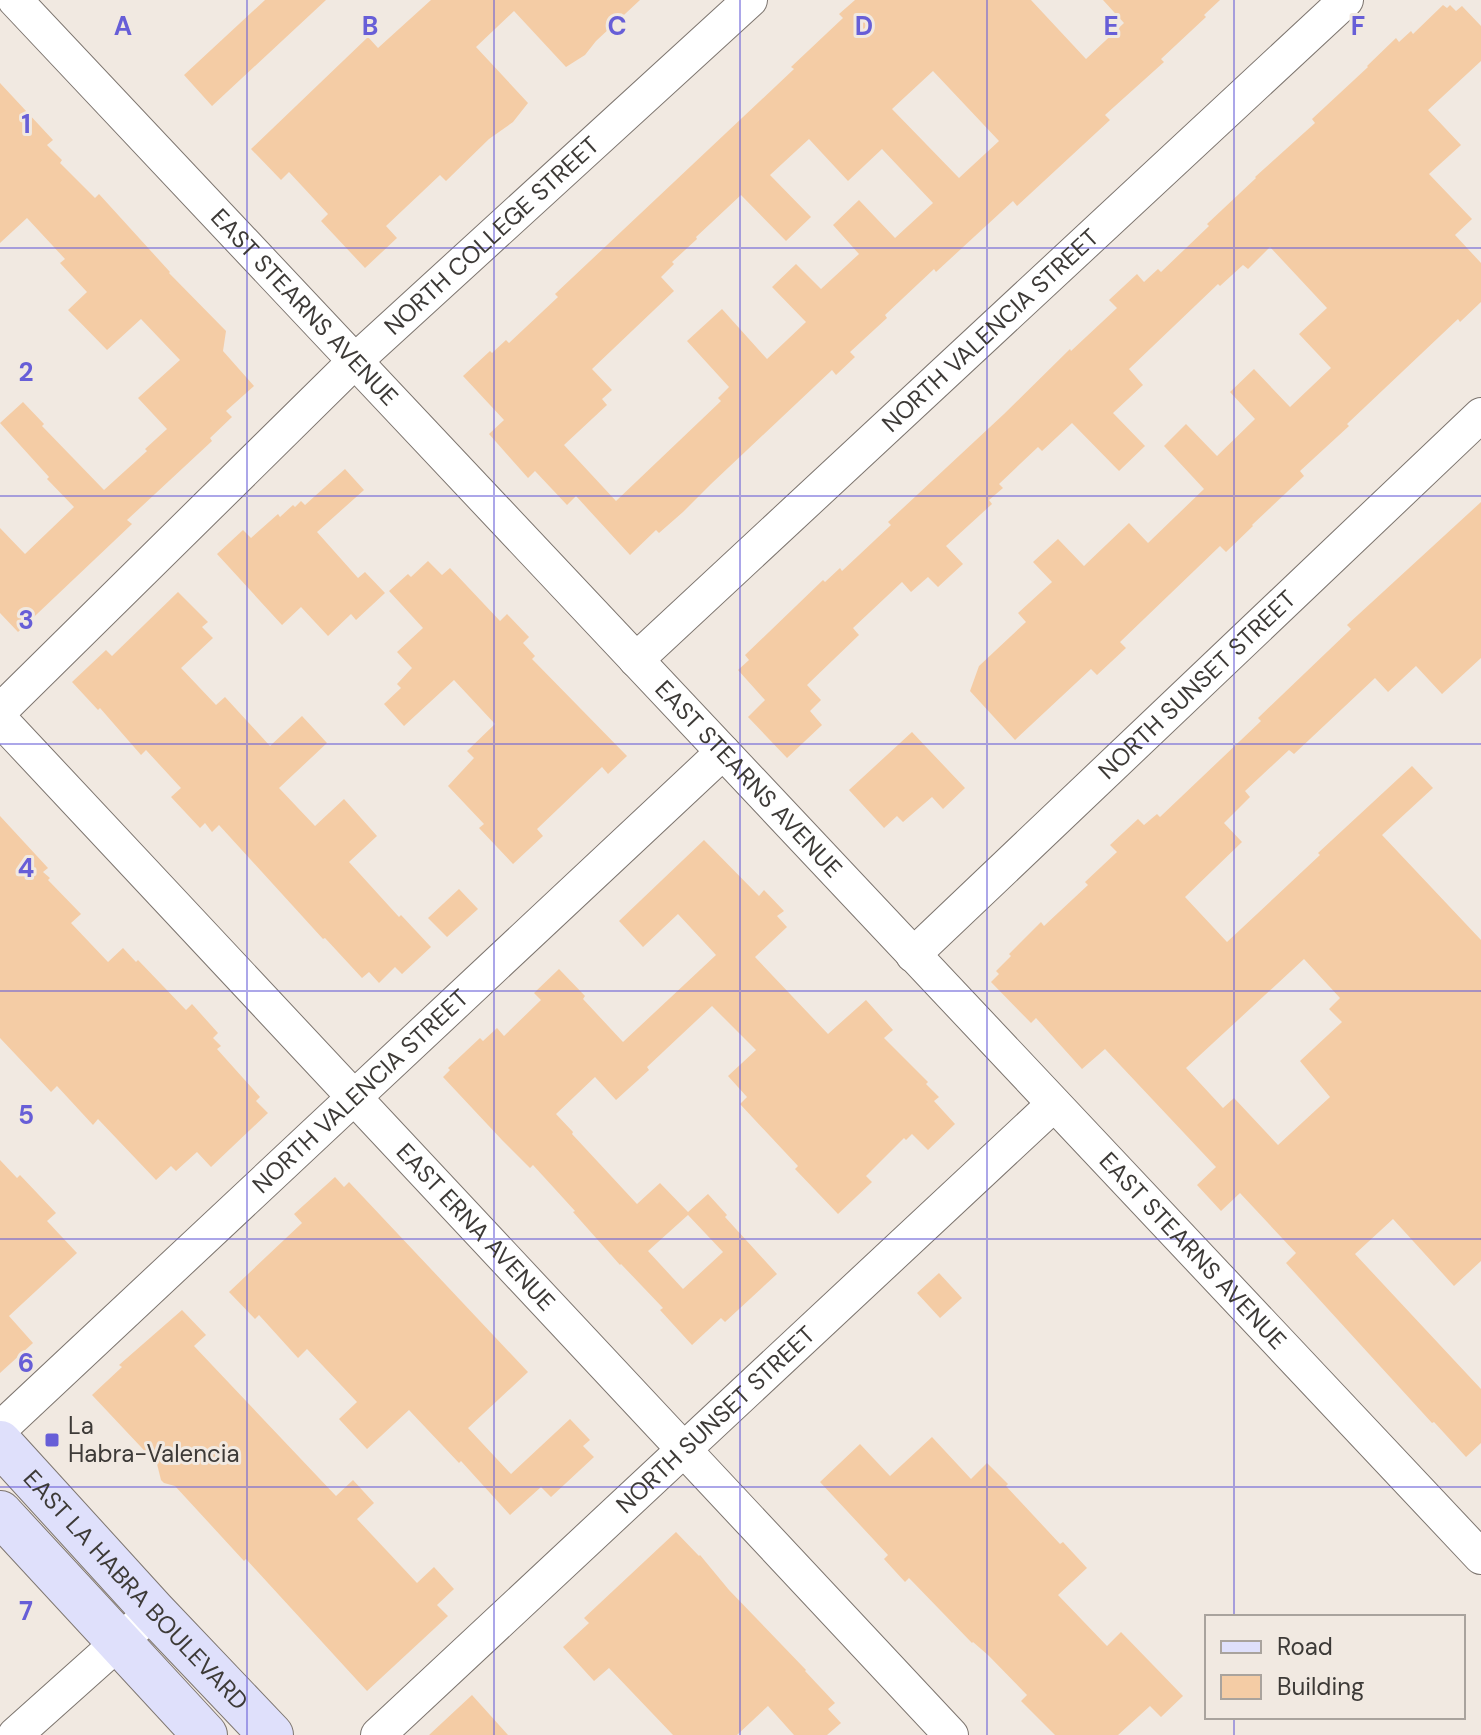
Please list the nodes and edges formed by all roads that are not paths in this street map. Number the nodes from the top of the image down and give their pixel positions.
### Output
1 (15, 0) edge
2 (750, 0) edge
3 (1346, 0) edge
4 (355, 361) junction
5 (1481, 415) edge
6 (636, 660) junction
7 (0, 711) edge
8 (0, 719) edge
9 (723, 752) junction
10 (913, 955) junction
11 (354, 1097) junction
12 (1054, 1104) junction
13 (0, 1429) edge
14 (0, 1443) edge
15 (684, 1450) junction
16 (0, 1513) edge
17 (1481, 1557) edge
18 (153, 1611) junction
19 (119, 1643) junction
20 (15, 1735) edge
21 (205, 1735) edge
22 (271, 1735) edge
23 (378, 1735) edge
24 (951, 1735) edge

1 - 4 street, EAST STEARNS AVENUE
2 - 4 street, NORTH COLLEGE STREET
3 - 6 street, NORTH VALENCIA STREET
4 - 6 street, EAST STEARNS AVENUE
4 - 7 street, NORTH COLLEGE STREET
5 - 10 street, NORTH SUNSET STREET
6 - 9 street, EAST STEARNS AVENUE
8 - 11 street, EAST ERNA AVENUE
9 - 10 street, EAST STEARNS AVENUE
9 - 11 street, NORTH VALENCIA STREET
10 - 12 street, EAST STEARNS AVENUE
11 - 13 street, NORTH VALENCIA STREET
11 - 15 street, EAST ERNA AVENUE
12 - 15 street, NORTH SUNSET STREET
12 - 17 street, EAST STEARNS AVENUE
14 - 18 main road, EAST LA HABRA BOULEVARD
15 - 23 street, NORTH SUNSET STREET
15 - 24 street, EAST ERNA AVENUE
16 - 19 main road, EAST LA HABRA BOULEVARD
18 - 19 street
18 - 22 main road, EAST LA HABRA BOULEVARD
19 - 20 street
19 - 21 main road, EAST LA HABRA BOULEVARD

